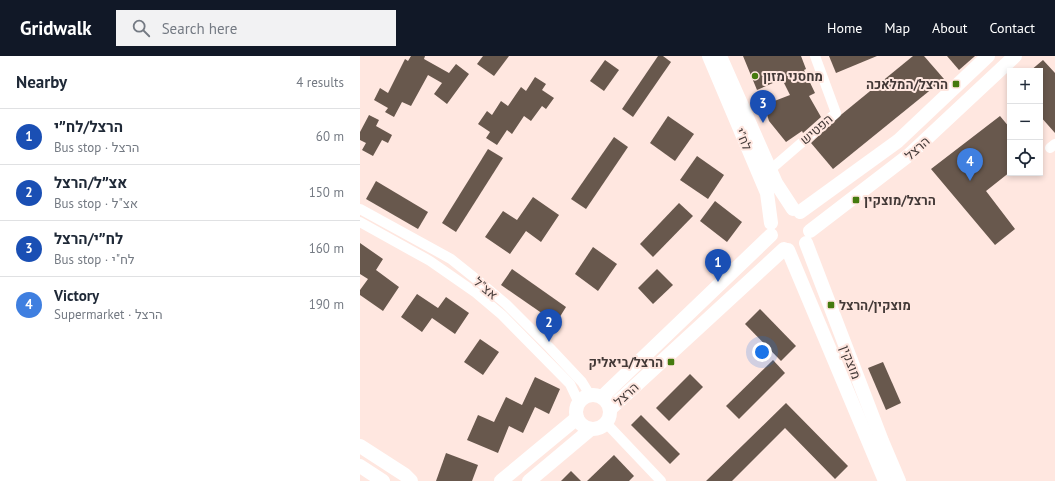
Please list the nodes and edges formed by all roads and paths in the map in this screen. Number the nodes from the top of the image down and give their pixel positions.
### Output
1 (709, 56) edge
2 (720, 56) edge
3 (815, 56) edge
4 (988, 56) edge
5 (1016, 56) edge
6 (770, 170) junction
7 (360, 209) edge
8 (797, 211) junction
9 (360, 222) edge
10 (771, 229) junction
11 (808, 237) junction
12 (786, 249) junction
13 (590, 398) junction
14 (610, 409) junction
15 (577, 418) junction
16 (606, 424) junction
17 (591, 429) junction
18 (360, 446) edge
19 (360, 466) edge
20 (383, 481) edge
21 (411, 481) edge
22 (501, 481) edge
23 (528, 481) edge
24 (661, 481) edge
25 (884, 481) edge
26 (899, 481) edge

1 - 10 street, לח"י
2 - 6 street, לח"י
3 - 6 street, הפטיש
4 - 8 street, הרצל
5 - 11 street, הרצל
6 - 8 street, לח"י
7 - 13 street, אצ"ל
8 - 10 street
8 - 11 street
9 - 13 street, אצ"ל
10 - 12 street
10 - 13 street, הרצל
11 - 12 street
11 - 26 street, מוצקין
12 - 14 street, הרצל
12 - 25 street, מוצקין
13 - 14 street
13 - 15 street
14 - 16 street
15 - 17 street
15 - 22 street
16 - 17 street
16 - 24 street
17 - 23 street
18 - 21 street
19 - 20 street

